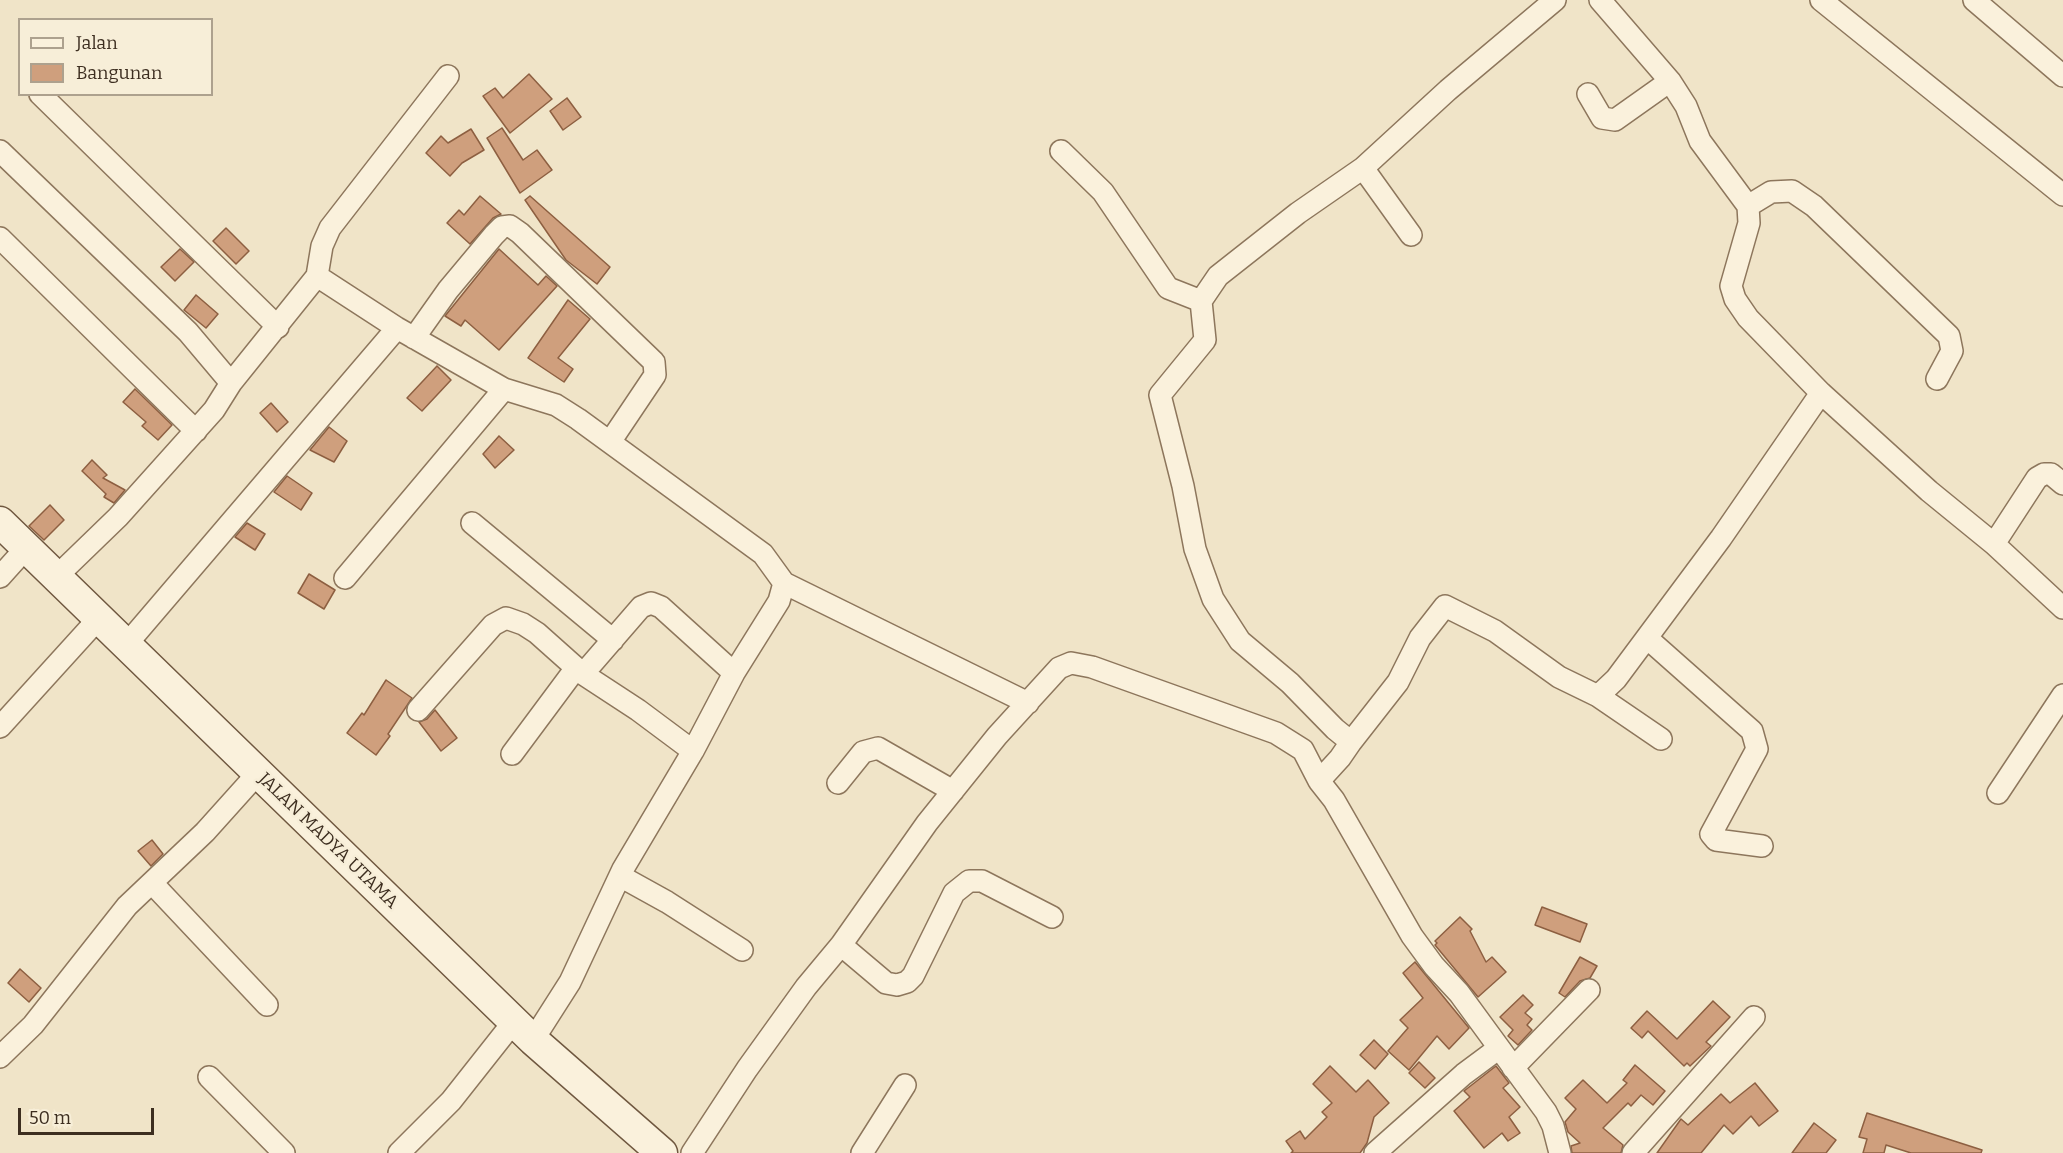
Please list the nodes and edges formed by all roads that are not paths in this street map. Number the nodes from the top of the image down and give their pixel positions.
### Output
1 (1555, 0) edge
2 (1600, 0) edge
3 (1821, 0) edge
4 (1974, 0) edge
5 (448, 76) dead end
6 (2063, 76) edge
7 (1670, 81) junction
8 (1588, 94) dead end
9 (42, 96) edge
10 (1061, 151) dead end
11 (0, 152) edge
12 (1363, 168) junction
13 (2063, 195) edge
14 (1748, 206) junction
15 (1411, 236) dead end
16 (0, 238) edge
17 (317, 276) junction
18 (1201, 302) junction
19 (278, 327) junction
20 (406, 333) junction
21 (1937, 379) dead end
22 (231, 383) junction
23 (504, 389) junction
24 (1821, 393) junction
25 (196, 430) junction
26 (610, 442) junction
27 (2063, 484) edge
28 (0, 522) edge
29 (472, 523) dead end
30 (1994, 544) junction
31 (26, 548) junction
32 (0, 577) edge
33 (56, 577) junction
34 (345, 578) dead end
35 (784, 583) junction
36 (2063, 608) edge
37 (99, 618) junction
38 (1647, 638) junction
39 (612, 640) junction
40 (126, 645) junction
41 (579, 671) junction
42 (734, 673) junction
43 (2063, 695) edge
44 (1598, 696) junction
45 (1028, 703) junction
46 (418, 710) dead end
47 (0, 727) edge
48 (1661, 739) dead end
49 (1346, 750) junction
50 (693, 751) junction
51 (512, 754) dead end
52 (258, 773) junction
53 (1321, 778) junction
54 (838, 783) dead end
55 (953, 791) junction
56 (1998, 793) dead end
57 (1761, 846) dead end
58 (620, 876) junction
59 (152, 883) junction
60 (1052, 917) dead end
61 (841, 945) junction
62 (742, 950) dead end
63 (1589, 990) dead end
64 (267, 1005) dead end
65 (1754, 1017) dead end
66 (524, 1030) junction
67 (1499, 1048) junction
68 (3, 1054) edge
69 (1513, 1068) junction
70 (209, 1077) dead end
71 (905, 1084) dead end
72 (285, 1153) edge
73 (399, 1153) edge
74 (662, 1153) edge
75 (692, 1153) edge
76 (862, 1153) edge
77 (1375, 1153) edge
78 (1560, 1153) edge
79 (1633, 1153) edge

1 - 12 street
2 - 7 street
3 - 13 street
4 - 6 street
5 - 17 street
7 - 8 street
7 - 14 street
9 - 19 street
10 - 18 street
11 - 22 street
12 - 15 street
12 - 18 street
14 - 21 street
14 - 24 street
16 - 25 street
17 - 19 street
17 - 20 street
18 - 49 street
19 - 22 street
20 - 23 street
20 - 26 street
20 - 40 street
22 - 25 street
23 - 26 street
23 - 34 street
24 - 30 street
24 - 38 street
25 - 33 street
26 - 35 street
27 - 30 street
28 - 31 street, JALAN MADYA UTAMA
29 - 39 street
30 - 36 street
31 - 32 street
31 - 33 street, JALAN MADYA UTAMA
33 - 37 street, JALAN MADYA UTAMA
35 - 42 street
35 - 45 street
37 - 40 street, JALAN MADYA UTAMA
37 - 47 street
38 - 44 street
38 - 57 street
39 - 41 street
39 - 42 street
40 - 52 street, JALAN MADYA UTAMA
41 - 46 street
41 - 50 street
41 - 51 street
42 - 50 street
43 - 56 street
44 - 48 street
44 - 49 street
45 - 53 street
45 - 55 street
49 - 53 street
50 - 58 street
52 - 59 street
52 - 66 street, JALAN MADYA UTAMA
53 - 67 street
54 - 55 street
55 - 61 street
58 - 62 street
58 - 66 street
59 - 64 street
59 - 68 street
60 - 61 street
61 - 75 street
63 - 69 street
65 - 79 street
66 - 73 street
66 - 74 street, JALAN MADYA UTAMA
67 - 69 street
67 - 77 street
69 - 78 street
70 - 72 street
71 - 76 street

